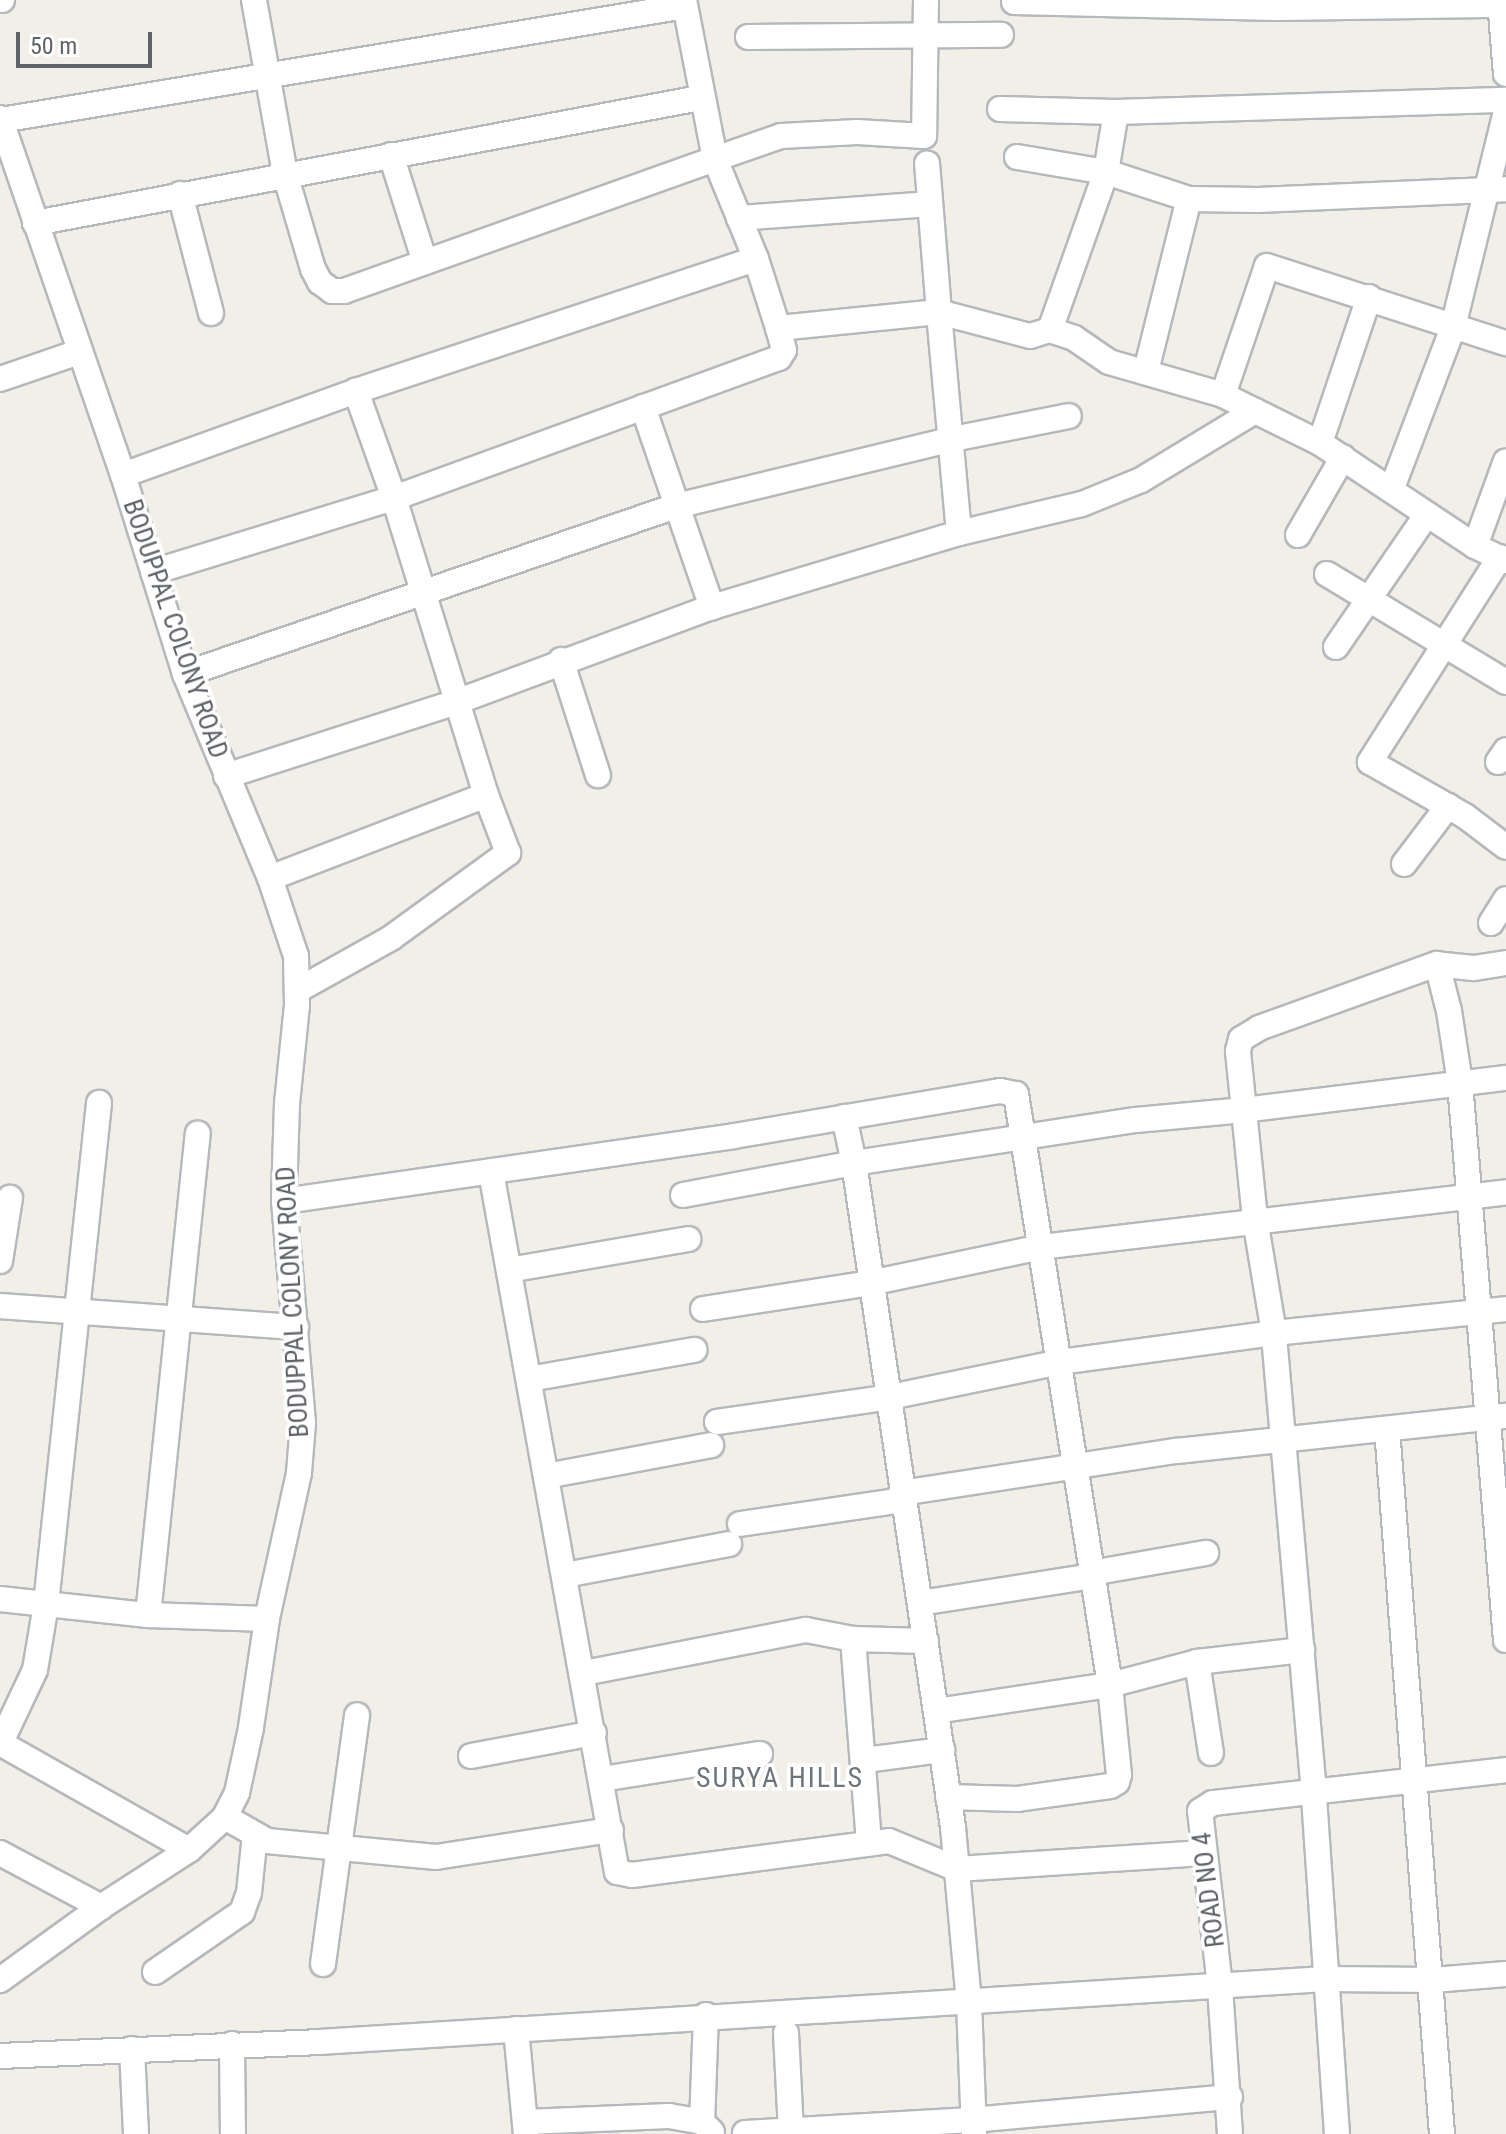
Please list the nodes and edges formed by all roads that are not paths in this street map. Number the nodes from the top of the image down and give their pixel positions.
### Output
1 (254, 0) edge
2 (926, 0) edge
3 (1014, 2) edge
4 (684, 3) edge
5 (1502, 3) edge
6 (926, 34) junction
7 (1001, 35) dead end
8 (748, 37) dead end
9 (1506, 74) edge
10 (269, 75) junction
11 (700, 98) junction
12 (1506, 100) edge
13 (1000, 109) dead end
14 (1506, 111) edge
15 (1116, 112) junction
16 (0, 119) edge
17 (391, 155) junction
18 (1017, 157) dead end
19 (715, 159) junction
20 (927, 163) dead end
21 (1106, 172) junction
22 (285, 174) junction
23 (1498, 190) edge
24 (180, 194) junction
25 (1189, 199) junction
26 (928, 204) junction
27 (739, 218) junction
28 (35, 223) junction
29 (756, 259) junction
30 (425, 262) junction
31 (1369, 297) junction
32 (939, 312) junction
33 (211, 313) dead end
34 (1453, 327) junction
35 (778, 328) junction
36 (1050, 330) junction
37 (1506, 343) edge
38 (79, 352) junction
39 (1146, 371) junction
40 (0, 379) edge
41 (356, 391) junction
42 (1223, 395) junction
43 (643, 407) junction
44 (1255, 411) junction
45 (1069, 416) dead end
46 (948, 440) junction
47 (1320, 443) junction
48 (1343, 457) junction
49 (1506, 461) edge
50 (123, 475) junction
51 (1392, 488) junction
52 (394, 498) junction
53 (676, 506) junction
54 (1427, 514) junction
55 (959, 533) junction
56 (1298, 535) dead end
57 (1475, 546) junction
58 (1503, 559) edge
59 (153, 572) junction
60 (1327, 574) dead end
61 (421, 596) junction
62 (1366, 600) junction
63 (712, 607) junction
64 (1444, 645) junction
65 (1336, 647) dead end
66 (561, 660) junction
67 (185, 674) junction
68 (1506, 682) edge
69 (456, 702) junction
70 (598, 775) dead end
71 (226, 776) junction
72 (486, 795) junction
73 (1448, 806) junction
74 (1506, 847) edge
75 (1404, 864) dead end
76 (270, 878) junction
77 (1506, 899) edge
78 (1491, 923) dead end
79 (1506, 963) edge
80 (1437, 964) junction
81 (298, 990) junction
82 (1506, 1078) edge
83 (1460, 1083) junction
84 (99, 1103) dead end
85 (1244, 1110) junction
86 (844, 1117) junction
87 (198, 1134) dead end
88 (1023, 1140) junction
89 (854, 1163) junction
90 (491, 1172) junction
91 (1506, 1192) edge
92 (683, 1195) dead end
93 (1470, 1196) junction
94 (10, 1198) dead end
95 (284, 1201) junction
96 (1255, 1219) junction
97 (688, 1239) dead end
98 (1041, 1247) junction
99 (0, 1261) edge
100 (509, 1270) junction
101 (870, 1283) junction
102 (0, 1306) edge
103 (703, 1309) dead end
104 (1506, 1309) edge
105 (1480, 1311) junction
106 (74, 1314) junction
107 (179, 1318) junction
108 (296, 1327) junction
109 (1274, 1333) junction
110 (694, 1350) dead end
111 (1060, 1362) junction
112 (529, 1379) junction
113 (890, 1397) junction
114 (1497, 1418) edge
115 (1387, 1429) junction
116 (1281, 1439) junction
117 (1076, 1469) junction
118 (546, 1476) junction
119 (902, 1497) junction
120 (1206, 1553) dead end
121 (1091, 1574) junction
122 (565, 1575) junction
123 (0, 1599) edge
124 (920, 1603) junction
125 (46, 1604) junction
126 (148, 1615) junction
127 (267, 1619) junction
128 (853, 1639) junction
129 (1506, 1640) edge
130 (926, 1641) junction
131 (1302, 1650) junction
132 (1197, 1662) junction
133 (584, 1673) junction
134 (1110, 1685) junction
135 (936, 1711) junction
136 (357, 1715) dead end
137 (594, 1733) junction
138 (0, 1744) edge
139 (942, 1750) junction
140 (1211, 1753) dead end
141 (760, 1754) dead end
142 (471, 1756) dead end
143 (865, 1760) junction
144 (1506, 1770) edge
145 (602, 1779) junction
146 (1413, 1779) junction
147 (1314, 1793) junction
148 (948, 1797) junction
149 (225, 1817) junction
150 (611, 1830) junction
151 (255, 1834) junction
152 (869, 1843) junction
153 (189, 1850) junction
154 (337, 1850) junction
155 (0, 1853) edge
156 (1203, 1853) junction
157 (957, 1869) junction
158 (101, 1907) junction
159 (323, 1964) dead end
160 (155, 1972) dead end
161 (1506, 1974) edge
162 (1325, 1979) junction
163 (0, 1980) edge
164 (1433, 1980) junction
165 (1220, 1986) junction
166 (969, 2002) junction
167 (706, 2015) junction
168 (516, 2029) junction
169 (786, 2033) dead end
170 (232, 2044) junction
171 (132, 2049) junction
172 (0, 2056) edge
173 (1230, 2097) junction
174 (973, 2127) edge
175 (526, 2128) edge
176 (707, 2128) edge
177 (872, 2130) edge
178 (791, 2131) junction
179 (745, 2133) edge
180 (136, 2134) edge
181 (233, 2134) edge
182 (1230, 2134) edge
183 (1337, 2134) edge
184 (1442, 2134) edge

1 - 10 street
2 - 6 street
3 - 5 street
4 - 10 street
4 - 11 street
5 - 9 street
6 - 7 street
6 - 8 street
6 - 19 street
10 - 16 street
10 - 22 street
11 - 17 street
11 - 19 street
12 - 15 street
13 - 15 street
14 - 23 street
15 - 21 street
16 - 28 street, BODUPPAL COLONY ROAD
17 - 22 street
17 - 30 street
18 - 21 street
19 - 27 street
19 - 30 street
20 - 26 street
21 - 25 street
21 - 36 street
22 - 24 street
22 - 30 street
23 - 25 street
23 - 34 street
24 - 28 street
24 - 33 street
25 - 39 street
26 - 27 street
26 - 32 street
27 - 29 street
28 - 38 street, BODUPPAL COLONY ROAD
29 - 35 street
29 - 41 street
31 - 34 street
31 - 42 street
31 - 47 street
32 - 35 street
32 - 36 street
32 - 46 street
34 - 37 street
34 - 51 street
35 - 43 street
36 - 39 street
38 - 40 street
38 - 50 street, BODUPPAL COLONY ROAD
39 - 42 street
41 - 50 street
41 - 52 street
42 - 44 street
43 - 52 street
43 - 53 street
44 - 47 street
44 - 55 street
45 - 46 street
46 - 53 street
46 - 55 street
47 - 48 street
48 - 51 street
48 - 56 street
49 - 57 street
50 - 59 street, BODUPPAL COLONY ROAD
51 - 54 street
52 - 59 street
52 - 61 street
53 - 61 street
53 - 63 street
54 - 57 street
54 - 62 street
55 - 63 street
57 - 58 street
58 - 64 street
59 - 67 street, BODUPPAL COLONY ROAD
60 - 62 street
61 - 67 street
61 - 69 street
62 - 64 street
62 - 65 street
63 - 66 street
64 - 68 street
64 - 73 street
66 - 69 street
66 - 70 street
67 - 71 street, BODUPPAL COLONY ROAD
69 - 71 street
69 - 72 street
71 - 76 street, BODUPPAL COLONY ROAD
72 - 76 street
72 - 81 street
73 - 74 street
73 - 75 street
76 - 81 street, BODUPPAL COLONY ROAD
77 - 78 street
79 - 80 street
80 - 83 street
80 - 85 street
81 - 95 street, BODUPPAL COLONY ROAD
82 - 83 street
83 - 85 street
83 - 93 street
84 - 106 street
85 - 88 street
85 - 96 street
86 - 88 street
86 - 89 street
86 - 90 street
87 - 107 street
88 - 89 street
88 - 98 street
89 - 92 street
89 - 101 street
90 - 95 street
90 - 100 street
91 - 93 street
93 - 96 street
93 - 105 street
94 - 99 street
95 - 108 street, BODUPPAL COLONY ROAD
96 - 98 street
96 - 109 street
97 - 100 street
98 - 101 street
98 - 111 street
100 - 112 street
101 - 103 street
101 - 113 street
102 - 106 street
104 - 105 street
105 - 109 street
105 - 114 street
106 - 107 street
106 - 125 street
107 - 108 street
107 - 126 street
108 - 127 street, BODUPPAL COLONY ROAD
109 - 111 street
109 - 116 street
110 - 112 street
111 - 113 street
111 - 117 street
112 - 118 street
113 - 118 street
113 - 119 street
114 - 115 street
114 - 129 street
115 - 116 street
115 - 146 street
116 - 117 street
116 - 131 street
117 - 119 street
117 - 121 street
118 - 122 street
119 - 122 street
119 - 124 street
120 - 121 street
121 - 124 street
121 - 134 street
122 - 133 street
123 - 125 street
124 - 130 street
125 - 126 street
125 - 138 street
126 - 127 street
127 - 149 street, BODUPPAL COLONY ROAD
128 - 130 street
128 - 133 street
128 - 143 street
130 - 135 street
131 - 132 street
131 - 147 street
132 - 134 street
132 - 140 street
133 - 137 street
134 - 135 street
134 - 148 street
135 - 139 street
136 - 154 street
137 - 142 street
137 - 145 street
138 - 153 street
139 - 143 street
139 - 148 street
141 - 145 street
143 - 152 street
144 - 146 street, ROAD NO 4
145 - 150 street
146 - 147 street, ROAD NO 4
146 - 164 street
147 - 156 street, ROAD NO 4
147 - 162 street
148 - 157 street
149 - 151 street
149 - 153 street, BODUPPAL COLONY ROAD
150 - 152 street
150 - 154 street
151 - 154 street
151 - 160 street
152 - 157 street
153 - 158 street, BODUPPAL COLONY ROAD
154 - 159 street
155 - 158 street
156 - 157 street
156 - 165 street, ROAD NO 4
157 - 166 street
158 - 163 street, BODUPPAL COLONY ROAD
161 - 164 street
162 - 164 street
162 - 165 street
162 - 183 street
164 - 184 street
165 - 166 street
165 - 173 street, ROAD NO 4
166 - 167 street
166 - 174 street
167 - 168 street
167 - 176 street
168 - 170 street
168 - 175 street
169 - 178 street
170 - 171 street
170 - 181 street
171 - 172 street
171 - 180 street
173 - 174 street
173 - 182 street, ROAD NO 4
174 - 177 street
175 - 176 street
177 - 178 street
178 - 179 street

